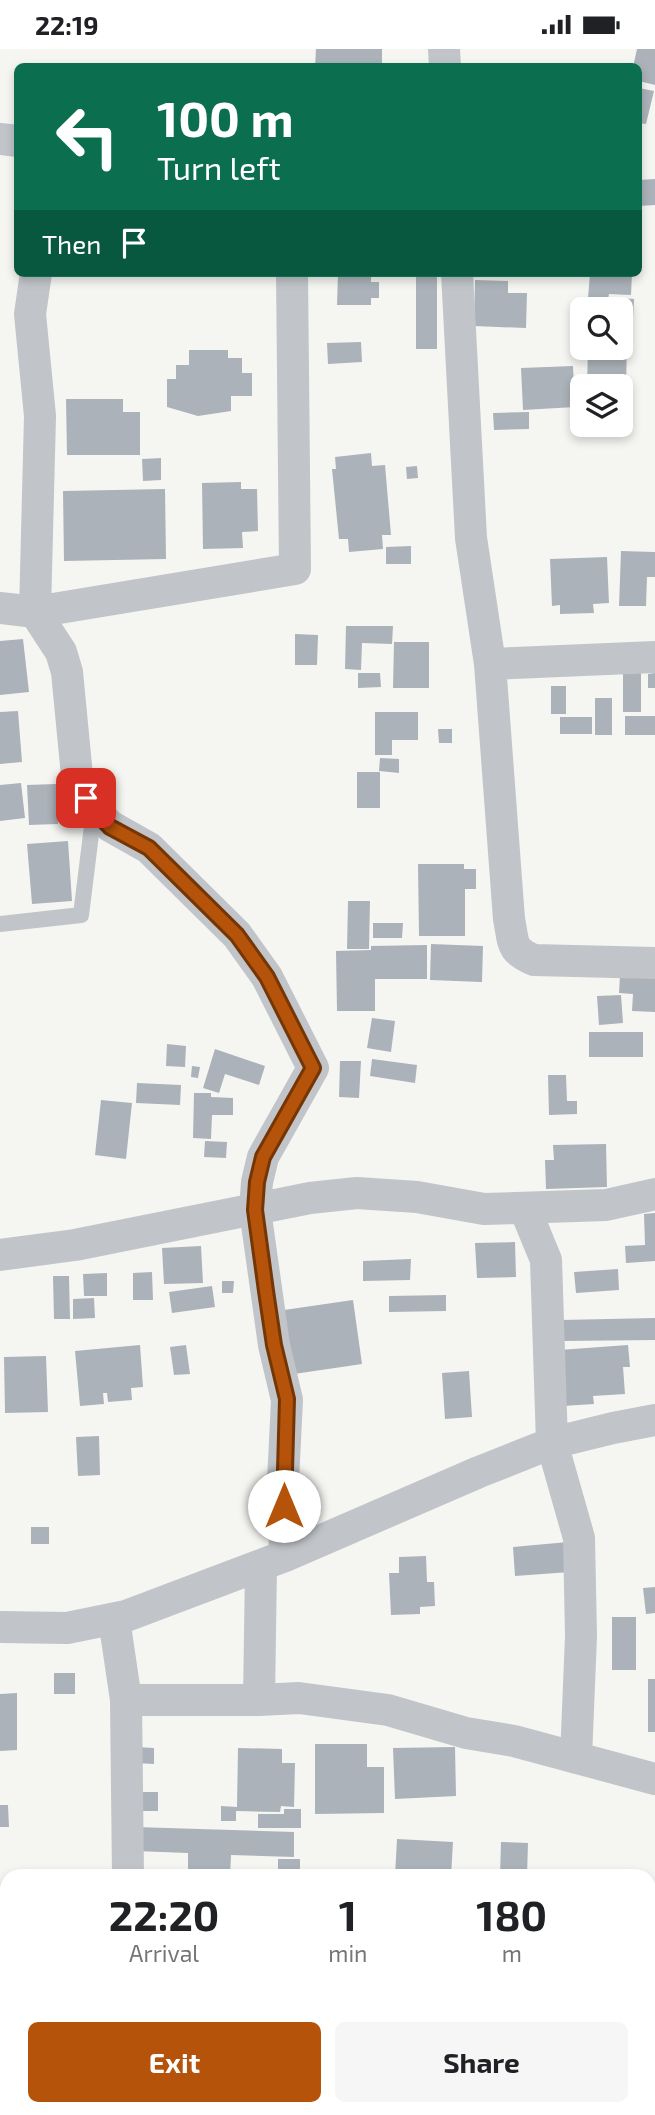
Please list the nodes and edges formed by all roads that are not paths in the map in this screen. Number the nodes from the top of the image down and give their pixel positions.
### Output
1 (35, 277) edge
2 (292, 277) edge
3 (457, 277) edge
4 (0, 608) edge
5 (35, 612) junction
6 (655, 657) edge
7 (490, 664) junction
8 (94, 810) junction
9 (0, 924) edge
10 (655, 963) edge
11 (655, 1193) edge
12 (525, 1209) junction
13 (255, 1210) junction
14 (0, 1255) edge
15 (655, 1420) edge
16 (552, 1443) junction
17 (273, 1561) junction
18 (114, 1619) junction
19 (0, 1627) edge
20 (126, 1700) junction
21 (259, 1700) junction
22 (576, 1758) junction
23 (655, 1779) edge
24 (128, 1869) edge

1 - 5 street
2 - 5 street
3 - 7 street
4 - 5 street
5 - 8 street
6 - 7 street
7 - 10 street
8 - 9 lane
8 - 13 street
11 - 12 street
12 - 13 street
12 - 16 street
13 - 14 street
13 - 17 street
15 - 16 street
16 - 17 street
16 - 22 street
17 - 18 street
17 - 21 street
18 - 19 street
18 - 20 street
20 - 21 street
20 - 24 street
21 - 22 street
22 - 23 street

